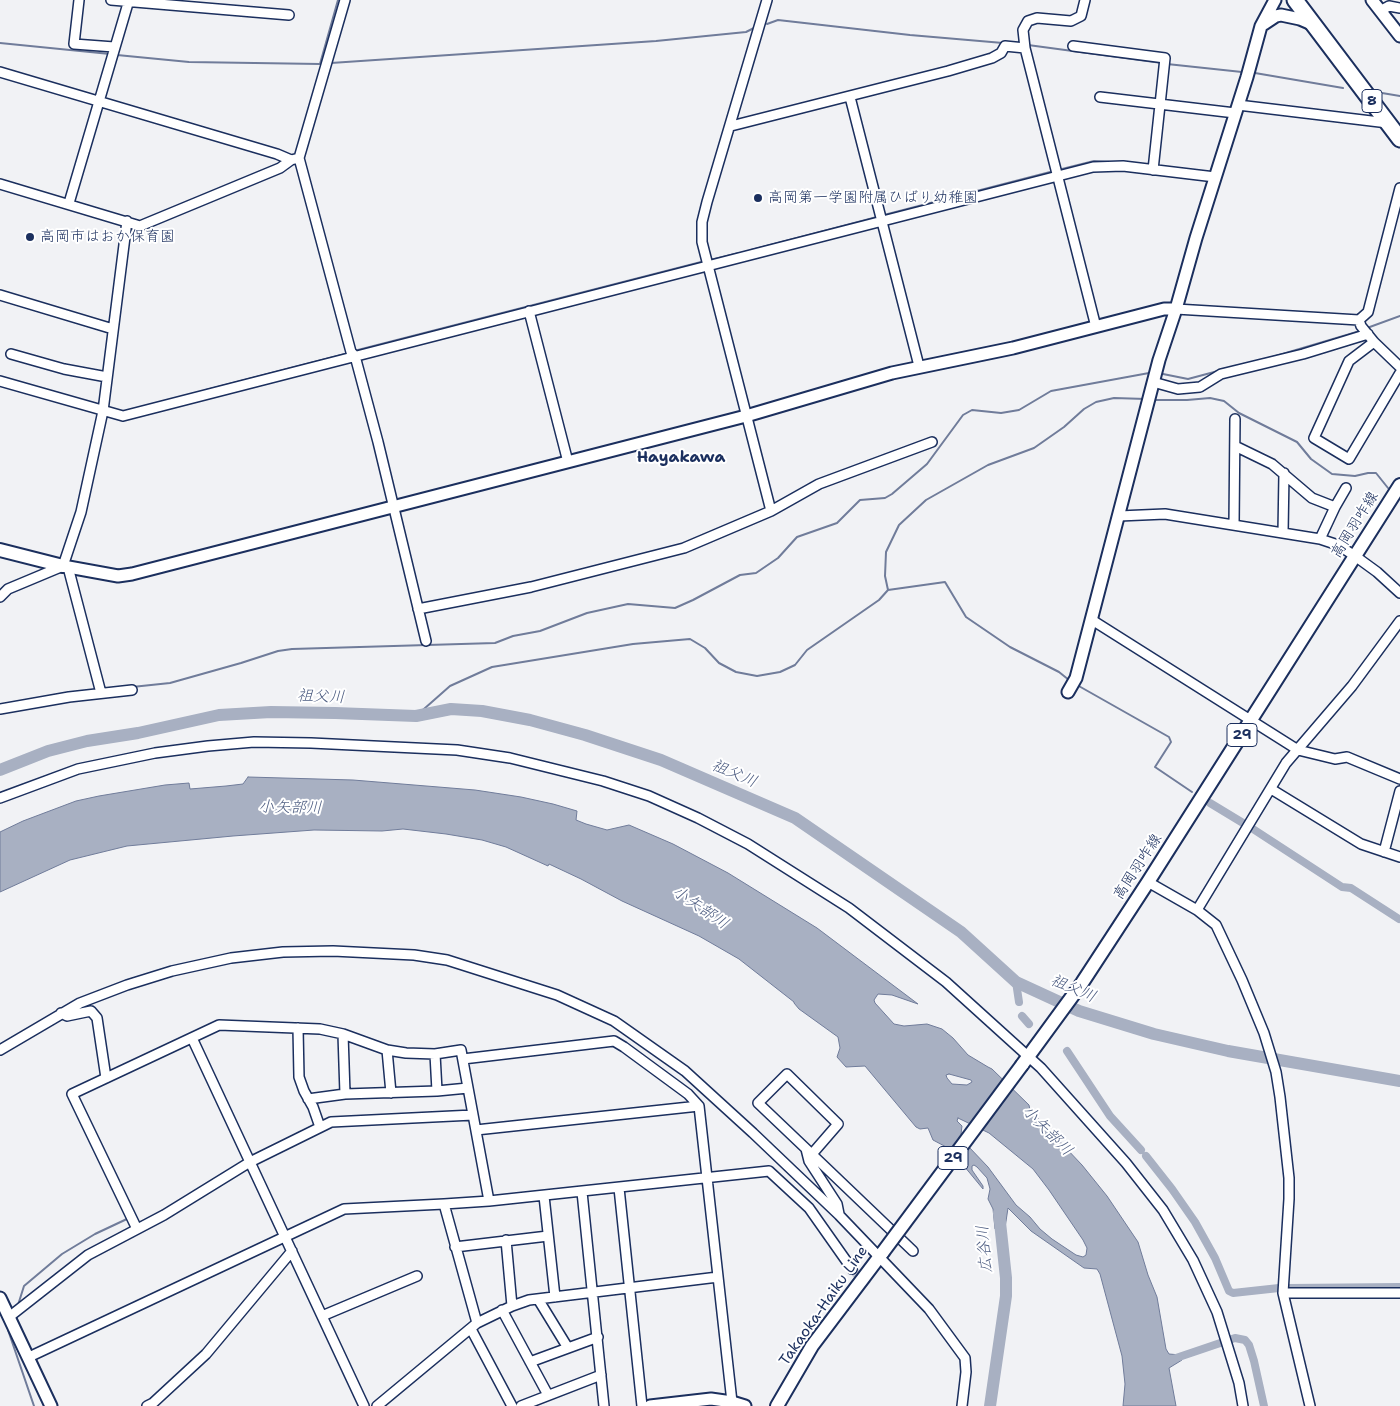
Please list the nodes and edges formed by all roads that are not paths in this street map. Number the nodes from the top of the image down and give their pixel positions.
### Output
1 (79, 0) edge
2 (111, 0) edge
3 (345, 0) edge
4 (767, 0) edge
5 (1085, 0) edge
6 (1275, 0) edge
7 (1295, 0) edge
8 (1372, 0) edge
9 (128, 1) edge
10 (1400, 8) edge
11 (1380, 11) junction
12 (289, 15) dead end
13 (1261, 26) junction
14 (1314, 26) junction
15 (1400, 36) edge
16 (1024, 44) junction
17 (1073, 46) dead end
18 (113, 51) junction
19 (0, 72) edge
20 (850, 97) junction
21 (1100, 97) dead end
22 (98, 102) junction
23 (1160, 104) junction
24 (1237, 109) junction
25 (1388, 123) junction
26 (731, 126) junction
27 (1400, 139) edge
28 (295, 159) junction
29 (1153, 170) junction
30 (1057, 172) junction
31 (1215, 177) junction
32 (0, 184) edge
33 (1400, 188) edge
34 (69, 203) junction
35 (881, 217) junction
36 (127, 221) junction
37 (707, 261) junction
38 (0, 295) edge
39 (1176, 309) junction
40 (529, 310) junction
41 (1359, 320) junction
42 (1096, 327) junction
43 (113, 329) junction
44 (1368, 334) junction
45 (1374, 342) junction
46 (11, 354) dead end
47 (353, 354) junction
48 (920, 366) junction
49 (1400, 366) edge
50 (1400, 373) edge
51 (107, 377) junction
52 (0, 381) edge
53 (1152, 387) junction
54 (103, 410) junction
55 (746, 416) junction
56 (1235, 419) dead end
57 (932, 442) dead end
58 (1235, 446) junction
59 (568, 462) junction
60 (1284, 473) junction
61 (1400, 485) edge
62 (1346, 488) dead end
63 (393, 507) junction
64 (1334, 507) junction
65 (771, 511) junction
66 (1119, 516) junction
67 (1234, 525) junction
68 (1283, 533) junction
69 (1320, 539) junction
70 (0, 550) edge
71 (1355, 556) junction
72 (66, 566) junction
73 (1400, 593) edge
74 (0, 597) edge
75 (418, 609) junction
76 (1092, 620) junction
77 (1400, 621) edge
78 (426, 642) dead end
79 (1072, 685) dead end
80 (132, 690) dead end
81 (100, 692) junction
82 (0, 709) edge
83 (1251, 720) junction
84 (1298, 750) junction
85 (1400, 779) edge
86 (1271, 789) junction
87 (1400, 791) edge
88 (0, 798) edge
89 (1384, 852) junction
90 (1400, 857) edge
91 (1148, 882) junction
92 (1197, 910) junction
93 (61, 1013) junction
94 (298, 1028) junction
95 (343, 1034) junction
96 (192, 1038) junction
97 (0, 1050) edge
98 (387, 1050) junction
99 (435, 1054) junction
100 (463, 1058) junction
101 (1026, 1060) junction
102 (106, 1078) junction
103 (468, 1088) junction
104 (437, 1090) junction
105 (390, 1093) junction
106 (346, 1094) junction
107 (308, 1099) junction
108 (699, 1106) junction
109 (473, 1115) junction
110 (320, 1127) junction
111 (476, 1130) junction
112 (809, 1151) junction
113 (250, 1162) junction
114 (706, 1178) junction
115 (619, 1188) junction
116 (582, 1192) junction
117 (544, 1196) junction
118 (489, 1201) junction
119 (444, 1204) junction
120 (839, 1215) junction
121 (137, 1229) junction
122 (548, 1236) junction
123 (285, 1237) junction
124 (506, 1240) junction
125 (456, 1247) junction
126 (292, 1251) junction
127 (913, 1251) dead end
128 (881, 1254) junction
129 (852, 1269) tunnel mouth
130 (417, 1276) dead end
131 (718, 1277) junction
132 (629, 1288) junction
133 (593, 1292) junction
134 (1400, 1293) edge
135 (1283, 1294) junction
136 (555, 1297) junction
137 (0, 1298) edge
138 (538, 1299) junction
139 (512, 1306) junction
140 (502, 1310) junction
141 (322, 1316) junction
142 (9, 1317) junction
143 (474, 1326) junction
144 (598, 1337) junction
145 (568, 1348) junction
146 (29, 1357) junction
147 (530, 1362) junction
148 (601, 1375) junction
149 (548, 1396) junction
150 (732, 1402) junction
151 (668, 1405) edge
152 (51, 1406) edge
153 (147, 1406) edge
154 (364, 1406) edge
155 (377, 1406) edge
156 (512, 1406) edge
157 (521, 1406) edge
158 (604, 1406) edge
159 (642, 1406) edge
160 (650, 1406) edge
161 (746, 1406) edge
162 (777, 1406) edge
163 (962, 1406) edge
164 (1244, 1406) edge
165 (1310, 1406) edge

1 - 18 street
2 - 9 street
3 - 28 street
4 - 26 street
5 - 16 street
6 - 13 street
7 - 14 highway, 8
8 - 11 street
9 - 12 street
9 - 18 street
10 - 11 street
11 - 15 street
13 - 14 street
13 - 24 street
14 - 25 highway, 8
16 - 20 street
16 - 30 street
17 - 23 street
18 - 22 street
19 - 22 street
20 - 26 street
20 - 35 street
21 - 23 street
22 - 28 street
22 - 34 street
23 - 24 street
23 - 29 street
24 - 25 street
24 - 31 street
25 - 27 highway, 8
26 - 37 street
28 - 36 street
28 - 47 street
29 - 30 street
29 - 31 street
30 - 35 street
30 - 42 street
31 - 39 street
32 - 34 street
33 - 41 street
34 - 36 street
35 - 37 street
35 - 48 street
36 - 43 street
37 - 40 street
37 - 55 street
38 - 43 street
39 - 41 street
39 - 42 street
39 - 53 street
40 - 47 street
40 - 59 street
41 - 44 street
42 - 48 street
43 - 51 street
44 - 45 street
44 - 53 street
45 - 49 street
45 - 50 street
46 - 51 street
47 - 54 street
47 - 63 street
48 - 55 street
51 - 54 street
52 - 54 street
53 - 66 street
54 - 72 street
55 - 59 street
55 - 65 street
56 - 58 street
57 - 65 street
58 - 60 street
58 - 67 street
59 - 63 street
60 - 64 street
60 - 68 street
61 - 71 main road, 高岡羽咋線 / 29
62 - 64 street
63 - 72 street
63 - 75 street
64 - 69 street
65 - 75 street
66 - 67 street
66 - 76 street
67 - 68 street
68 - 69 street
69 - 71 street
70 - 72 main road
71 - 73 street
71 - 83 main road, 高岡羽咋線 / 29
72 - 74 street
72 - 81 street
75 - 78 street
76 - 79 street
76 - 83 street
77 - 84 street
80 - 81 street
81 - 82 street
83 - 84 street
83 - 91 main road, 高岡羽咋線 / 29
84 - 85 street
84 - 86 street
86 - 89 street
86 - 92 street
87 - 89 street
88 - 101 street
89 - 90 street
91 - 92 street
91 - 101 main road, 高岡羽咋線 / 29
92 - 135 street
93 - 97 street
93 - 102 street
93 - 120 street
94 - 95 street
94 - 96 street
94 - 107 street
95 - 98 street
95 - 106 street
96 - 102 street
96 - 113 street
98 - 99 street
98 - 105 street
99 - 100 street
99 - 104 street
100 - 103 street
100 - 108 street
101 - 128 main road, 高岡羽咋線 / 29, bridge
101 - 164 street
102 - 121 street
103 - 104 street
103 - 109 street
104 - 105 street
105 - 106 street
106 - 107 street
107 - 110 street
108 - 111 street
108 - 114 street
109 - 110 street
109 - 111 street
110 - 113 street
111 - 118 street
112 - 112 street
112 - 120 street
112 - 127 street
113 - 121 street
113 - 123 street
114 - 115 street
114 - 129 street
114 - 131 street
115 - 116 street
115 - 132 street
116 - 117 street
116 - 133 street
117 - 118 street
117 - 122 street
118 - 119 street
119 - 123 street
119 - 125 street
120 - 128 street
121 - 142 street
122 - 124 street
122 - 136 street
123 - 126 street
123 - 146 street
124 - 125 street
124 - 139 street
125 - 143 street
126 - 141 street
126 - 153 street
128 - 162 main road, Takaoka-Haiku Line / 29
128 - 163 street
130 - 141 street
131 - 132 street
131 - 150 street
132 - 133 street
132 - 159 street
133 - 136 street
133 - 144 street
134 - 135 street
135 - 165 street
136 - 138 street
137 - 142 street
138 - 139 street
138 - 145 street
139 - 140 street
140 - 143 street
140 - 147 street
141 - 154 street
142 - 146 street
143 - 155 street
143 - 156 street
144 - 145 street
144 - 148 street
145 - 147 street
146 - 152 street
147 - 149 street
148 - 149 street
148 - 158 street
149 - 157 street
150 - 151 street
150 - 161 street
151 - 160 street

